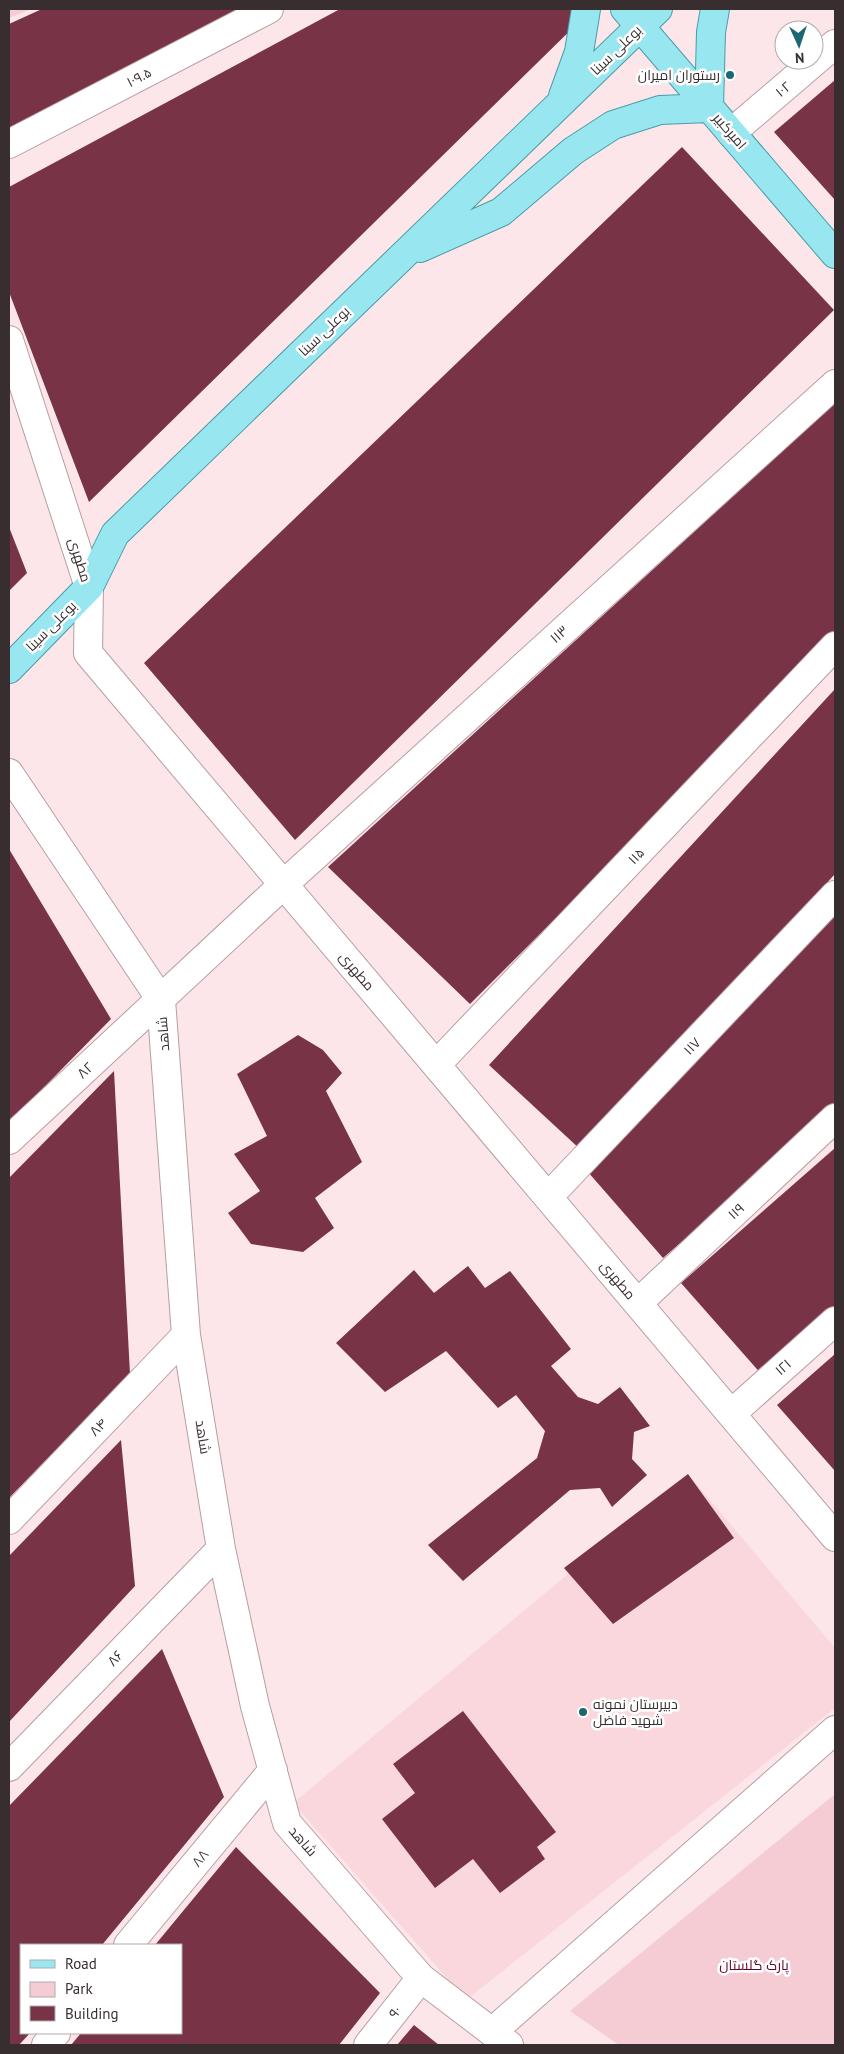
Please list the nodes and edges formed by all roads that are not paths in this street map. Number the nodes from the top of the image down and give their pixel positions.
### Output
1 (269, 9) edge
2 (586, 9) edge
3 (714, 9) edge
4 (641, 15) edge
5 (835, 44) edge
6 (561, 103) junction
7 (710, 108) junction
8 (731, 133) junction
9 (9, 144) edge
10 (835, 254) edge
11 (402, 256) junction
12 (9, 340) edge
13 (835, 384) edge
14 (16, 386) edge
15 (89, 587) junction
16 (835, 646) edge
17 (9, 668) edge
18 (9, 774) edge
19 (284, 884) junction
20 (835, 895) edge
21 (161, 1000) junction
22 (436, 1065) junction
23 (835, 1118) edge
24 (9, 1140) edge
25 (548, 1197) junction
26 (638, 1303) junction
27 (835, 1321) edge
28 (186, 1335) junction
29 (732, 1414) junction
30 (9, 1520) edge
31 (831, 1524) edge
32 (221, 1548) junction
33 (835, 1730) edge
34 (9, 1767) edge
35 (273, 1770) junction
36 (129, 1944) edge
37 (421, 1978) junction
38 (55, 2034) edge
39 (501, 2039) edge
40 (46, 2045) edge
41 (368, 2045) edge

1 - 9 street, ۱۰۹.۵
2 - 6 main road
3 - 7 main road
4 - 6 main road, بوعلی سینا
4 - 7 main road, امیرکبیر
5 - 8 street, ۱۰۲
6 - 11 main road, بوعلی سینا
7 - 8 main road, امیرکبیر
7 - 11 main road
8 - 10 main road, امیرکبیر
11 - 15 main road, بوعلی سینا
12 - 14 street, مطهری
13 - 19 street, ۱۱۳
14 - 15 street, مطهری
15 - 17 main road, بوعلی سینا
15 - 19 street, مطهری
16 - 22 street, ۱۱۵
18 - 21 street, شاهد
19 - 21 street, ۱۱۳
19 - 22 street, مطهری
20 - 25 street, ۱۱۷
21 - 24 street, ۸۲
21 - 28 street, شاهد
22 - 25 street, مطهری
23 - 26 street, ۱۱۹
25 - 26 street, مطهری
26 - 29 street, مطهری
27 - 29 street, ۱۲۱
28 - 30 street, ۸۴
28 - 32 street, شاهد
29 - 31 street, مطهری
32 - 34 street, ۸۶
32 - 35 street, شاهد
33 - 39 street
35 - 36 street, ۸۸
35 - 37 street, شاهد
37 - 39 street, شاهد
37 - 41 street, ۹۰
38 - 40 street

